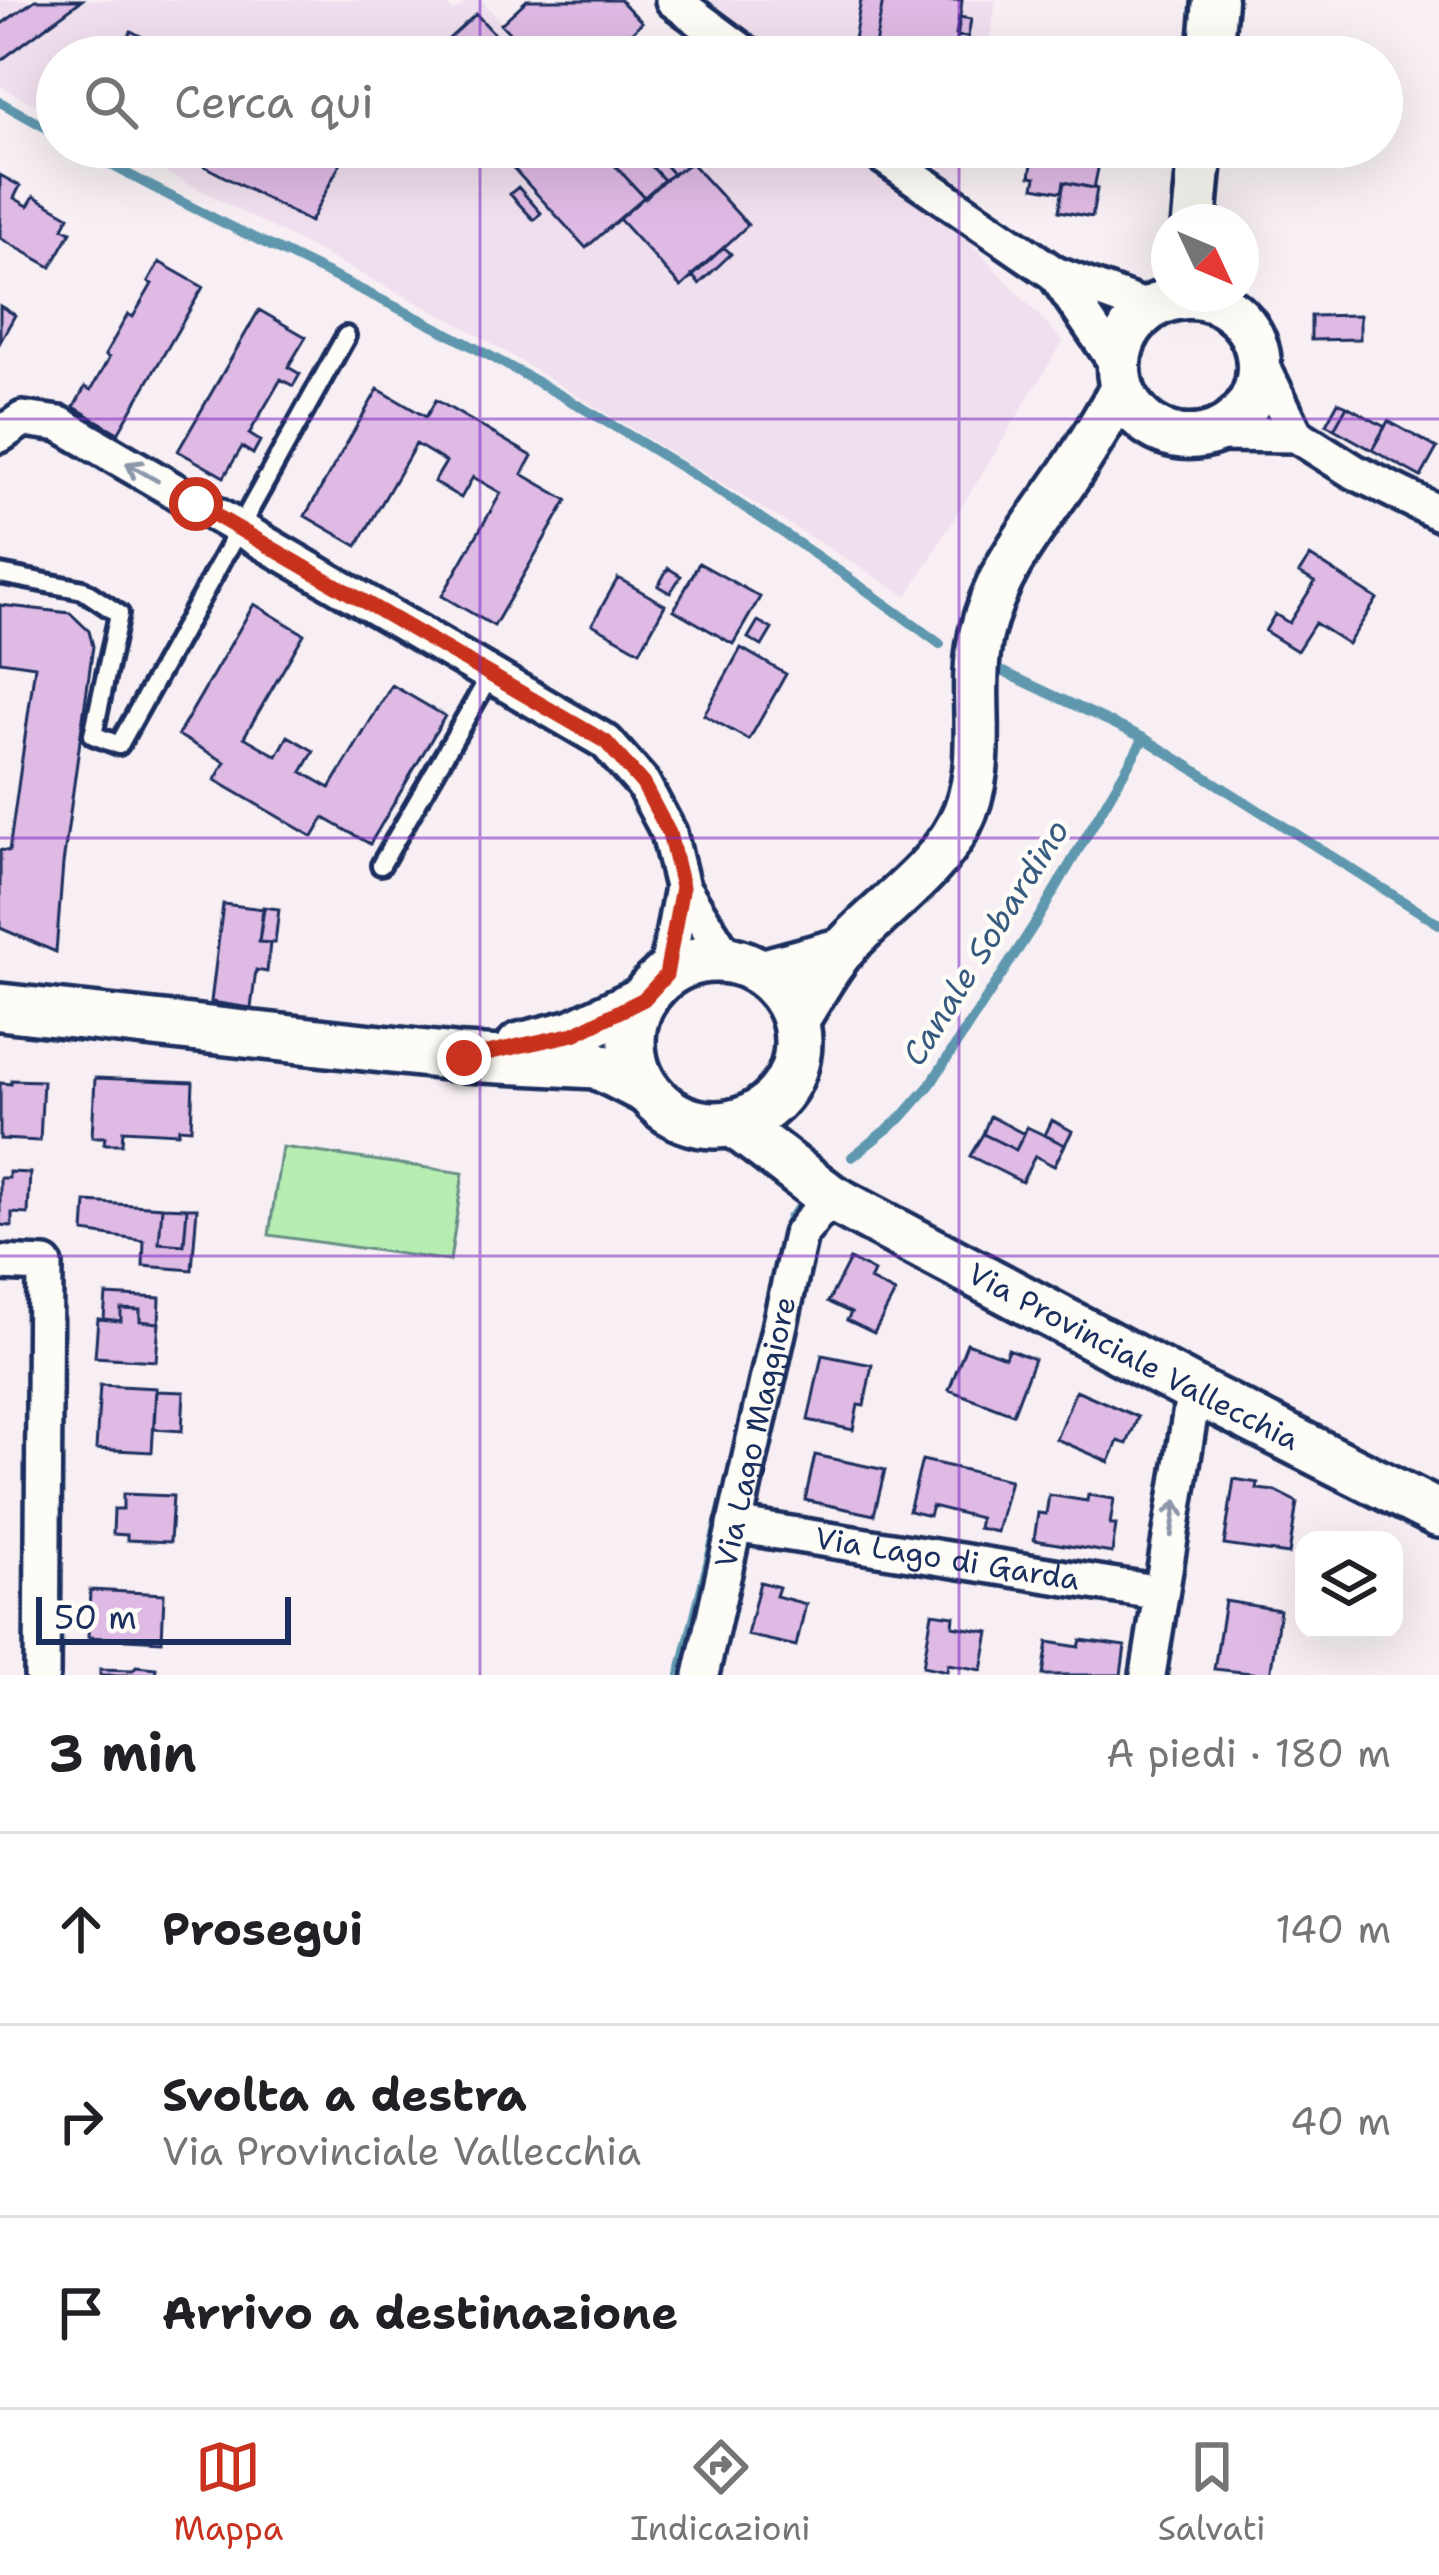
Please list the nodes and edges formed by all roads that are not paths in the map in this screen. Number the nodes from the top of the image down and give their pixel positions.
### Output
1 (674, 0) edge
2 (1215, 0) edge
3 (722, 36) edge
4 (1212, 36) edge
5 (900, 168) edge
6 (1199, 168) edge
7 (1196, 204) edge
8 (1054, 274) junction
9 (1151, 297) edge
10 (1151, 310) edge
11 (1238, 312) edge
12 (346, 336) dead end
13 (1260, 361) junction
14 (1120, 378) junction
15 (1167, 434) junction
16 (1211, 434) junction
17 (0, 435) edge
18 (1296, 435) junction
19 (1063, 484) junction
20 (1439, 513) edge
21 (241, 530) junction
22 (0, 574) edge
23 (491, 674) junction
24 (381, 865) dead end
25 (682, 887) junction
26 (844, 949) junction
27 (744, 966) junction
28 (655, 987) junction
29 (0, 1007) edge
30 (795, 1023) junction
31 (464, 1058) junction
32 (785, 1086) junction
33 (646, 1091) junction
34 (733, 1124) junction
35 (830, 1196) junction
36 (0, 1263) edge
37 (1194, 1390) junction
38 (1439, 1514) edge
39 (734, 1525) junction
40 (1162, 1593) junction
41 (41, 1675) edge
42 (701, 1675) edge
43 (1148, 1675) edge

1 - 3 street
2 - 4 street
5 - 8 street
6 - 7 street
8 - 9 street
8 - 14 street
10 - 14 street
11 - 13 street
12 - 21 lane
13 - 16 street
13 - 18 street
14 - 15 street
14 - 19 street
15 - 16 street
15 - 19 street
16 - 18 street
21 -> 17 street
18 - 20 street
19 - 26 street
21 - 22 lane
21 - 23 street
23 - 24 lane
23 - 25 street
25 - 27 street
25 - 28 street
26 - 27 street
26 - 30 street
27 - 28 main road, Via Provinciale Vallecchia
27 - 30 main road
28 - 31 main road, Via Provinciale Vallecchia
28 - 33 main road
29 - 31 main road, Via Provinciale Vallecchia
30 - 32 main road
31 - 33 main road, Via Provinciale Vallecchia
32 - 34 main road
32 - 35 main road
33 - 34 main road, Via Provinciale Vallecchia
34 - 35 main road, Via Provinciale Vallecchia
35 - 37 main road, Via Provinciale Vallecchia
35 - 39 street, Via Lago Maggiore
36 - 41 street
37 - 38 main road, Via Provinciale Vallecchia
40 -> 37 street
39 - 40 street, Via Lago di Garda
39 - 42 street, Via Lago Maggiore
40 - 43 street

